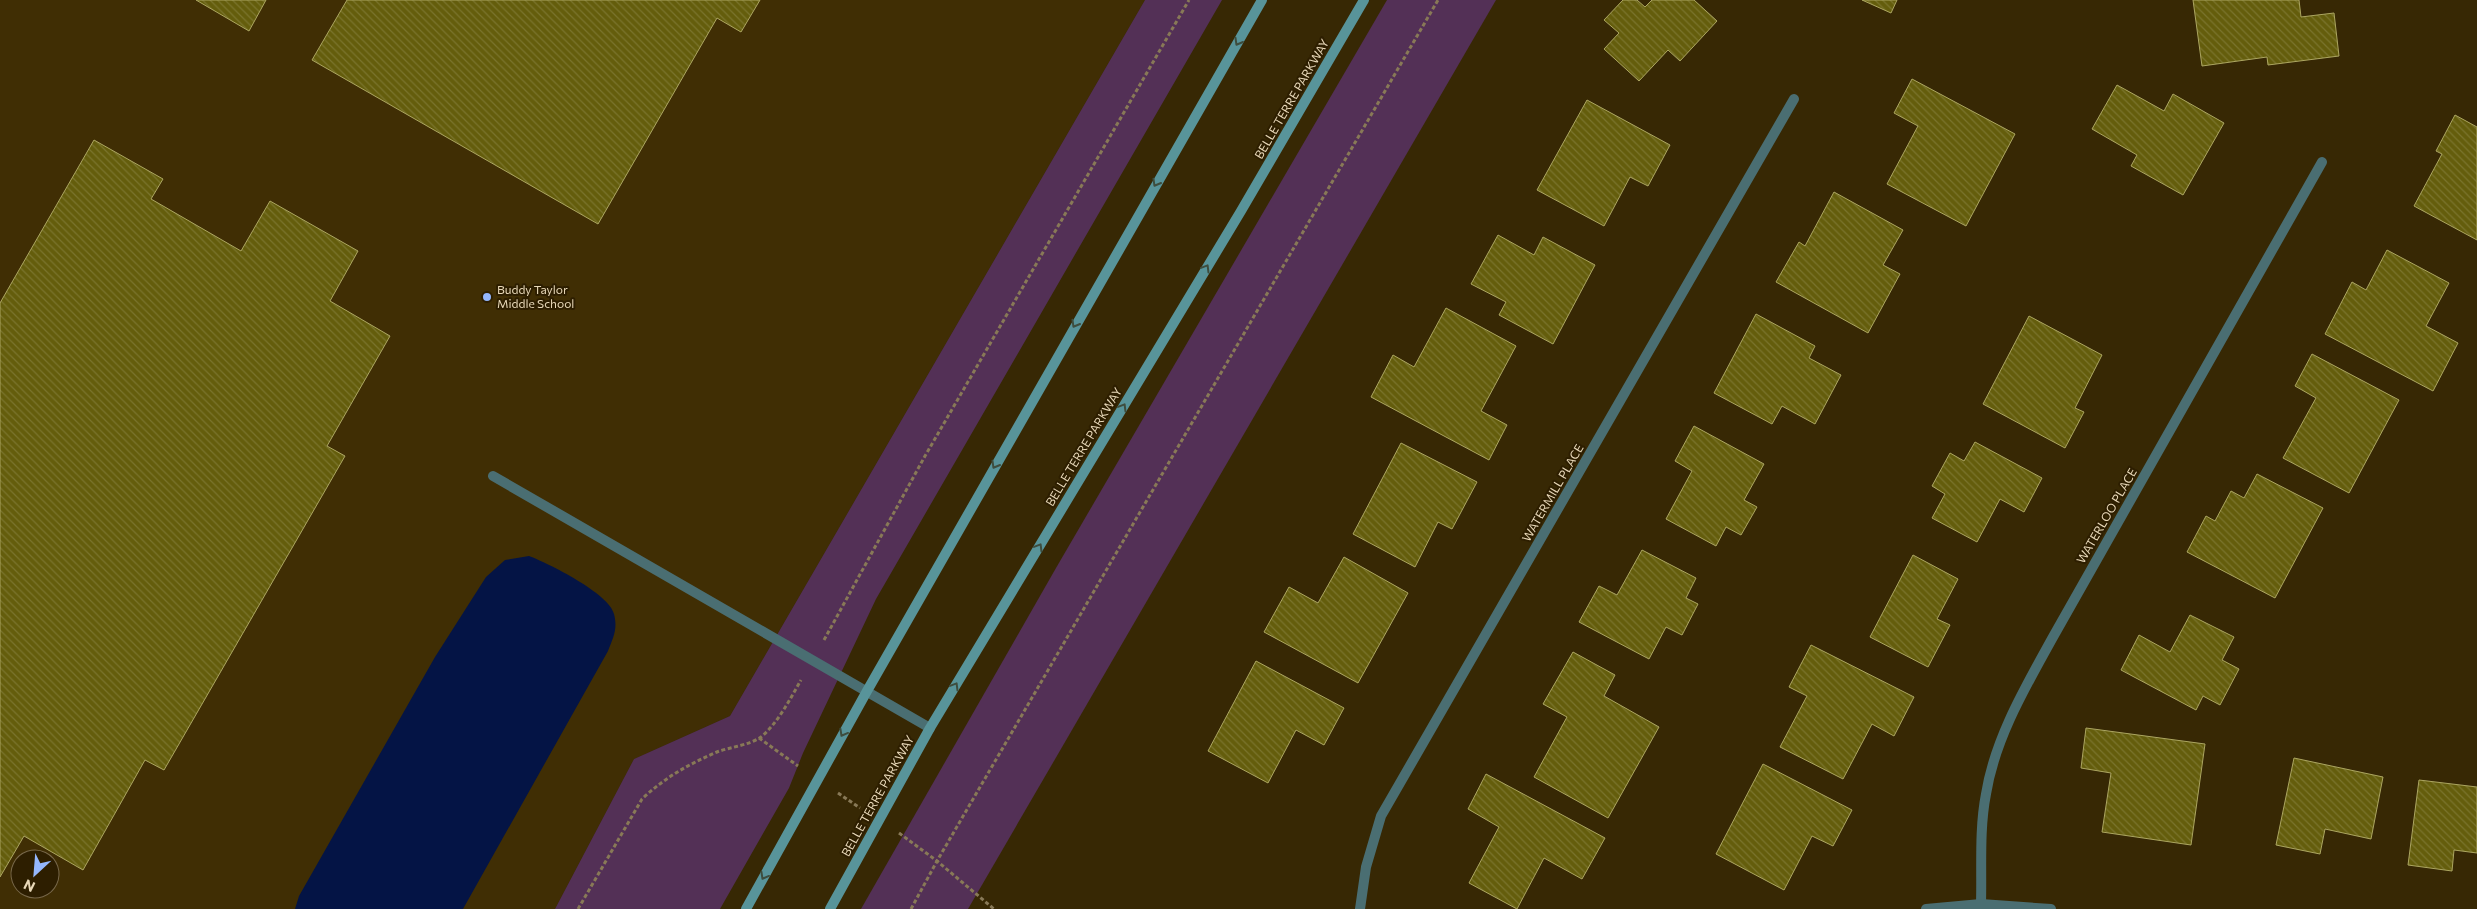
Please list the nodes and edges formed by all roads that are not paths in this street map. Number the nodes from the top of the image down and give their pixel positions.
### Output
1 (1262, 0) edge
2 (1364, 0) edge
3 (1794, 99) dead end
4 (2322, 162) dead end
5 (493, 476) dead end
6 (867, 691) junction
7 (930, 728) junction
8 (1981, 904) junction
9 (746, 909) edge
10 (830, 909) edge
11 (1360, 909) edge
12 (1926, 909) edge
13 (2051, 909) edge

1 -> 6 main road
7 -> 2 main road, BELLE TERRE PARKWAY
3 - 11 street, WATERMILL PLACE
4 - 8 street, WATERLOO PLACE
5 - 6 street
6 - 7 street
6 -> 9 main road
7 - 10 main road, BELLE TERRE PARKWAY
8 - 12 street
8 - 13 street

